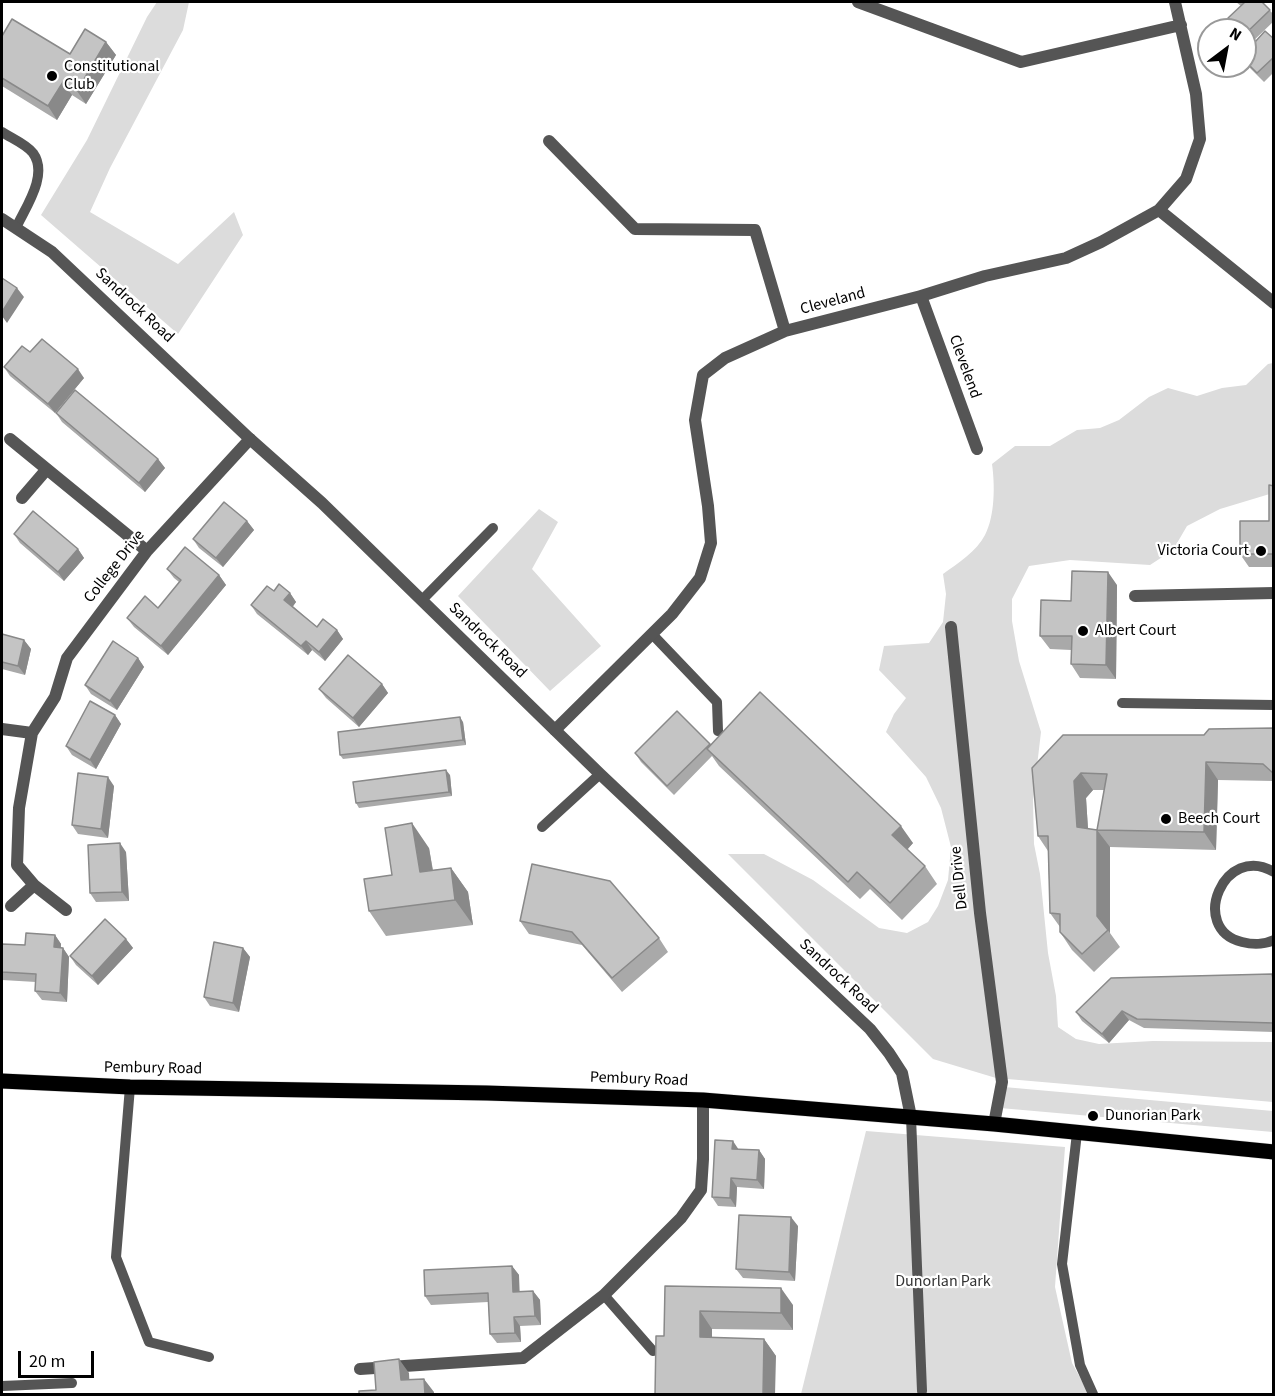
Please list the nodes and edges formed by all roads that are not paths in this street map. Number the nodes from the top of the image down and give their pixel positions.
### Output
1 (858, 2) edge
2 (1175, 2) edge
3 (1181, 25) junction
4 (2, 132) edge
5 (549, 141) dead end
6 (1159, 210) junction
7 (2, 219) edge
8 (15, 228) junction
9 (921, 296) junction
10 (1274, 303) edge
11 (785, 331) junction
12 (10, 439) dead end
13 (250, 439) junction
14 (976, 449) dead end
15 (48, 469) junction
16 (21, 498) dead end
17 (493, 528) dead end
18 (147, 550) junction
19 (1274, 593) edge
20 (1136, 596) dead end
21 (422, 600) junction
22 (951, 627) dead end
23 (652, 634) junction
24 (1122, 703) dead end
25 (1274, 705) edge
26 (2, 729) edge
27 (555, 730) junction
28 (718, 731) dead end
29 (32, 733) junction
30 (600, 774) junction
31 (542, 827) dead end
32 (1274, 872) edge
33 (34, 885) junction
34 (11, 906) dead end
35 (66, 910) dead end
36 (1274, 940) edge
37 (2, 1081) edge
38 (130, 1087) junction
39 (703, 1100) junction
40 (911, 1117) junction
41 (994, 1124) junction
42 (1077, 1132) junction
43 (1274, 1152) edge
44 (604, 1295) junction
45 (653, 1351) edge
46 (209, 1357) dead end
47 (360, 1369) dead end
48 (72, 1383) dead end
49 (2, 1386) edge
50 (922, 1391) dead end
51 (1093, 1395) edge

1 - 3 street
2 - 3 street, Cleveland
3 - 6 street, Cleveland
4 - 8 lane
5 - 11 street
6 - 9 street, Cleveland
6 - 10 street
7 - 8 street, Sandrock Road
8 - 13 street, Sandrock Road
9 - 11 street, Cleveland
9 - 14 street, Clevelend
11 - 23 street, Cleveland
12 - 15 street
13 - 18 street, College Drive
13 - 21 street, Sandrock Road
15 - 16 street
15 - 18 street
17 - 21 lane
18 - 29 street, College Drive
19 - 20 street
21 - 27 street, Sandrock Road
22 - 41 street, Dell Drive
23 - 27 street, Cleveland
23 - 28 lane
24 - 25 lane
26 - 29 street
27 - 30 street, Sandrock Road
29 - 33 street, College Drive
30 - 31 lane
30 - 40 street, Sandrock Road
32 - 36 lane
33 - 34 street
33 - 35 street, College Drive
37 - 38 main road, Pembury Road
38 - 39 main road, Pembury Road
38 - 46 lane
39 - 40 main road, Pembury Road
39 - 44 street
40 - 41 main road, Pembury Road
40 - 50 lane
41 - 42 main road, Pembury Road
42 - 43 main road, Pembury Road
42 - 51 lane
44 - 45 lane
44 - 47 street
48 - 49 lane

